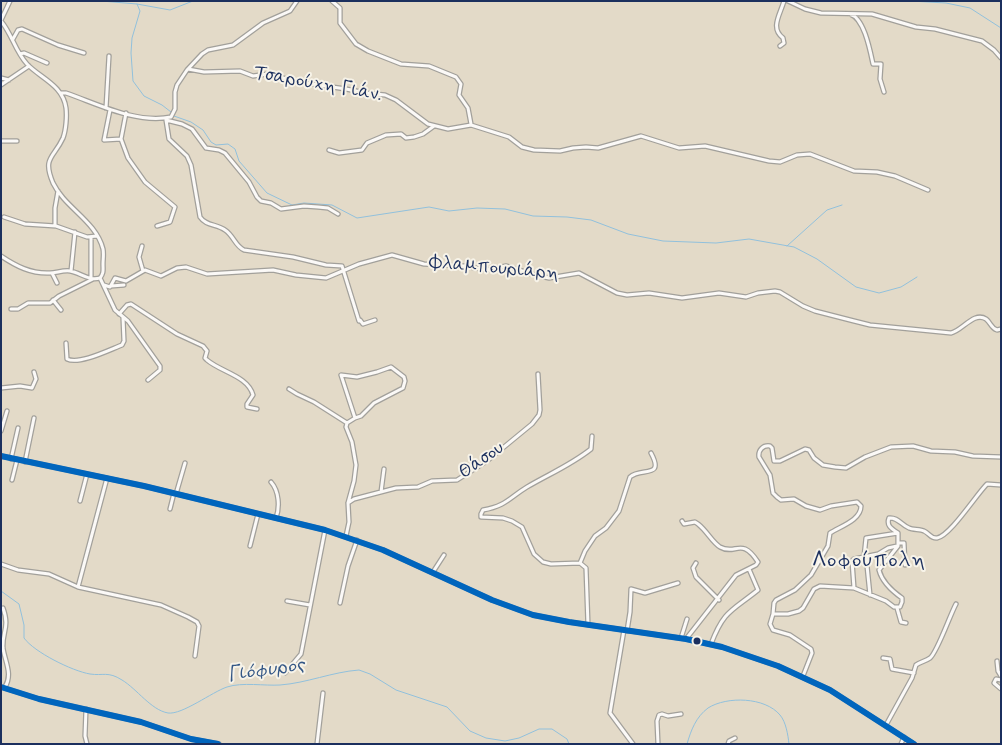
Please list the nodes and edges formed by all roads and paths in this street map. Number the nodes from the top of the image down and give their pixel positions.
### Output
1 (10, 1) edge
2 (297, 1) edge
3 (332, 1) edge
4 (784, 1) edge
5 (788, 1) edge
6 (846, 14) junction
7 (1, 21) edge
8 (13, 40) junction
9 (780, 46) dead end
10 (84, 53) dead end
11 (20, 54) junction
12 (109, 56) dead end
13 (1001, 58) edge
14 (46, 63) dead end
15 (29, 66) junction
16 (188, 69) junction
17 (1, 78) edge
18 (9, 80) junction
19 (1, 85) edge
20 (884, 92) dead end
21 (61, 93) junction
22 (106, 108) junction
23 (110, 110) junction
24 (126, 113) junction
25 (161, 119) junction
26 (166, 120) junction
27 (471, 125) junction
28 (434, 126) junction
29 (121, 139) junction
30 (1, 141) edge
31 (17, 141) dead end
32 (329, 150) dead end
33 (58, 190) junction
34 (928, 190) dead end
35 (338, 214) dead end
36 (4, 217) dead end
37 (55, 225) junction
38 (157, 226) dead end
39 (75, 232) junction
40 (98, 236) junction
41 (90, 237) junction
42 (142, 246) dead end
43 (1, 256) edge
44 (344, 270) junction
45 (71, 271) junction
46 (143, 271) junction
47 (52, 273) junction
48 (100, 278) junction
49 (92, 279) junction
50 (57, 283) dead end
51 (104, 285) junction
52 (124, 285) dead end
53 (111, 286) junction
54 (53, 300) junction
55 (11, 309) dead end
56 (61, 310) dead end
57 (119, 314) junction
58 (123, 318) junction
59 (375, 320) dead end
60 (1001, 329) edge
61 (66, 343) dead end
62 (34, 372) dead end
63 (538, 374) dead end
64 (148, 380) dead end
65 (1, 388) edge
66 (289, 389) dead end
67 (257, 410) dead end
68 (7, 411) dead end
69 (34, 418) dead end
70 (355, 418) junction
71 (347, 423) junction
72 (18, 428) dead end
73 (1, 431) edge
74 (592, 436) dead end
75 (651, 453) dead end
76 (1, 456) edge
77 (1001, 457) edge
78 (11, 459) junction
79 (17, 460) junction
80 (25, 462) junction
81 (184, 463) dead end
82 (384, 469) dead end
83 (87, 474) junction
84 (107, 478) junction
85 (12, 480) dead end
86 (271, 482) dead end
87 (1001, 485) edge
88 (381, 492) junction
89 (175, 494) junction
90 (80, 502) dead end
91 (348, 503) junction
92 (170, 509) dead end
93 (258, 514) junction
94 (276, 518) junction
95 (682, 521) dead end
96 (325, 530) junction
97 (898, 533) junction
98 (346, 537) junction
99 (358, 540) junction
100 (898, 544) junction
101 (250, 546) dead end
102 (444, 555) dead end
103 (865, 557) junction
104 (696, 562) dead end
105 (580, 563) junction
106 (1, 564) edge
107 (905, 565) dead end
108 (749, 569) junction
109 (433, 572) junction
110 (678, 583) dead end
111 (78, 587) junction
112 (854, 588) junction
113 (870, 595) junction
114 (718, 600) junction
115 (286, 601) dead end
116 (340, 603) dead end
117 (956, 604) dead end
118 (310, 605) junction
119 (2, 608) dead end
120 (897, 608) junction
121 (773, 614) junction
122 (687, 619) dead end
123 (906, 623) dead end
124 (588, 625) junction
125 (626, 631) junction
126 (681, 638) junction
127 (686, 639) junction
128 (711, 644) junction
129 (195, 656) dead end
130 (883, 658) dead end
131 (3, 659) edge
132 (997, 661) dead end
133 (285, 673) dead end
134 (914, 673) junction
135 (802, 676) junction
136 (1001, 676) edge
137 (1001, 680) edge
138 (3, 687) edge
139 (1001, 689) edge
140 (323, 693) dead end
141 (86, 709) junction
142 (681, 714) dead end
143 (886, 726) junction
144 (904, 737) junction
145 (735, 738) dead end
146 (87, 744) edge
147 (219, 744) edge
148 (317, 744) edge
149 (633, 744) edge
150 (658, 744) edge
151 (728, 744) edge
152 (901, 744) edge
153 (914, 744) edge

1 - 7 street
2 - 16 street
3 - 27 street
4 - 9 street
5 - 6 street
6 - 13 street
6 - 20 street
7 - 8 street
8 - 10 street
8 - 11 street
11 - 14 street
11 - 15 street
12 - 22 street
15 - 18 street
15 - 21 street
16 - 25 street
16 - 28 street, Τσαρούχη Γιάν.
17 - 18 street
18 - 19 street
21 - 22 street
21 - 33 street
22 - 23 street
23 - 24 street
23 - 29 street
24 - 25 street
24 - 29 street
25 - 26 street
26 - 35 street
26 - 44 street
27 - 28 street, Τσαρούχη Γιάν.
27 - 34 street, Τσαρούχη Γιάν.
28 - 32 street
29 - 38 street
30 - 31 street
33 - 37 street
33 - 40 street
36 - 37 street
37 - 39 street
39 - 41 street
39 - 45 street
40 - 41 street
40 - 48 street
41 - 49 street
42 - 46 street
43 - 47 street
44 - 46 street, Φλαμπουριάρη
44 - 59 street
44 - 60 street, Φλαμπουριάρη
45 - 47 street
45 - 49 street
46 - 53 street, Φλαμπουριάρη
47 - 50 street
48 - 49 street
48 - 51 street
49 - 54 street
51 - 53 street, Φλαμπουριάρη
51 - 57 street
52 - 53 street
54 - 55 street
54 - 56 street
57 - 58 street
57 - 67 street
58 - 61 street
58 - 64 street
62 - 65 street
63 - 88 street, Θάσου
66 - 71 street
68 - 73 street
69 - 80 street
70 - 70 street
70 - 71 street
71 - 91 street
72 - 78 street
74 - 105 street
75 - 105 street
76 - 78 street
77 - 121 street
78 - 79 street
79 - 80 street
79 - 85 street
80 - 83 street
81 - 89 street
82 - 88 street
83 - 84 street
83 - 90 street
84 - 89 street
84 - 111 street
86 - 94 street
87 - 97 street
88 - 91 street, Θάσου
89 - 92 street
89 - 93 street
91 - 98 street
93 - 94 street
93 - 101 street
94 - 96 street
95 - 108 street
96 - 98 street
96 - 118 street
97 - 100 street
97 - 103 street
98 - 99 street
99 - 109 street
99 - 116 street
100 - 103 street
100 - 107 street
100 - 120 street
102 - 109 street
103 - 112 street
103 - 113 street
104 - 114 street
105 - 124 street
106 - 111 street
108 - 114 street
108 - 128 street
109 - 124 street
110 - 125 street
111 - 129 street
112 - 113 street
112 - 121 street
113 - 120 street
114 - 127 street
115 - 118 street
117 - 134 street
118 - 133 street
119 - 131 street
120 - 123 street
121 - 135 street
122 - 126 street
124 - 125 street
125 - 126 street
125 - 149 street
126 - 127 street
127 - 128 street
128 - 135 street
130 - 134 street
131 - 138 street
132 - 136 street
134 - 143 street
135 - 143 street
137 - 139 street
138 - 141 street
140 - 148 street
141 - 146 street
141 - 147 street
142 - 150 street
143 - 144 street
144 - 152 street
144 - 153 street
145 - 151 street

